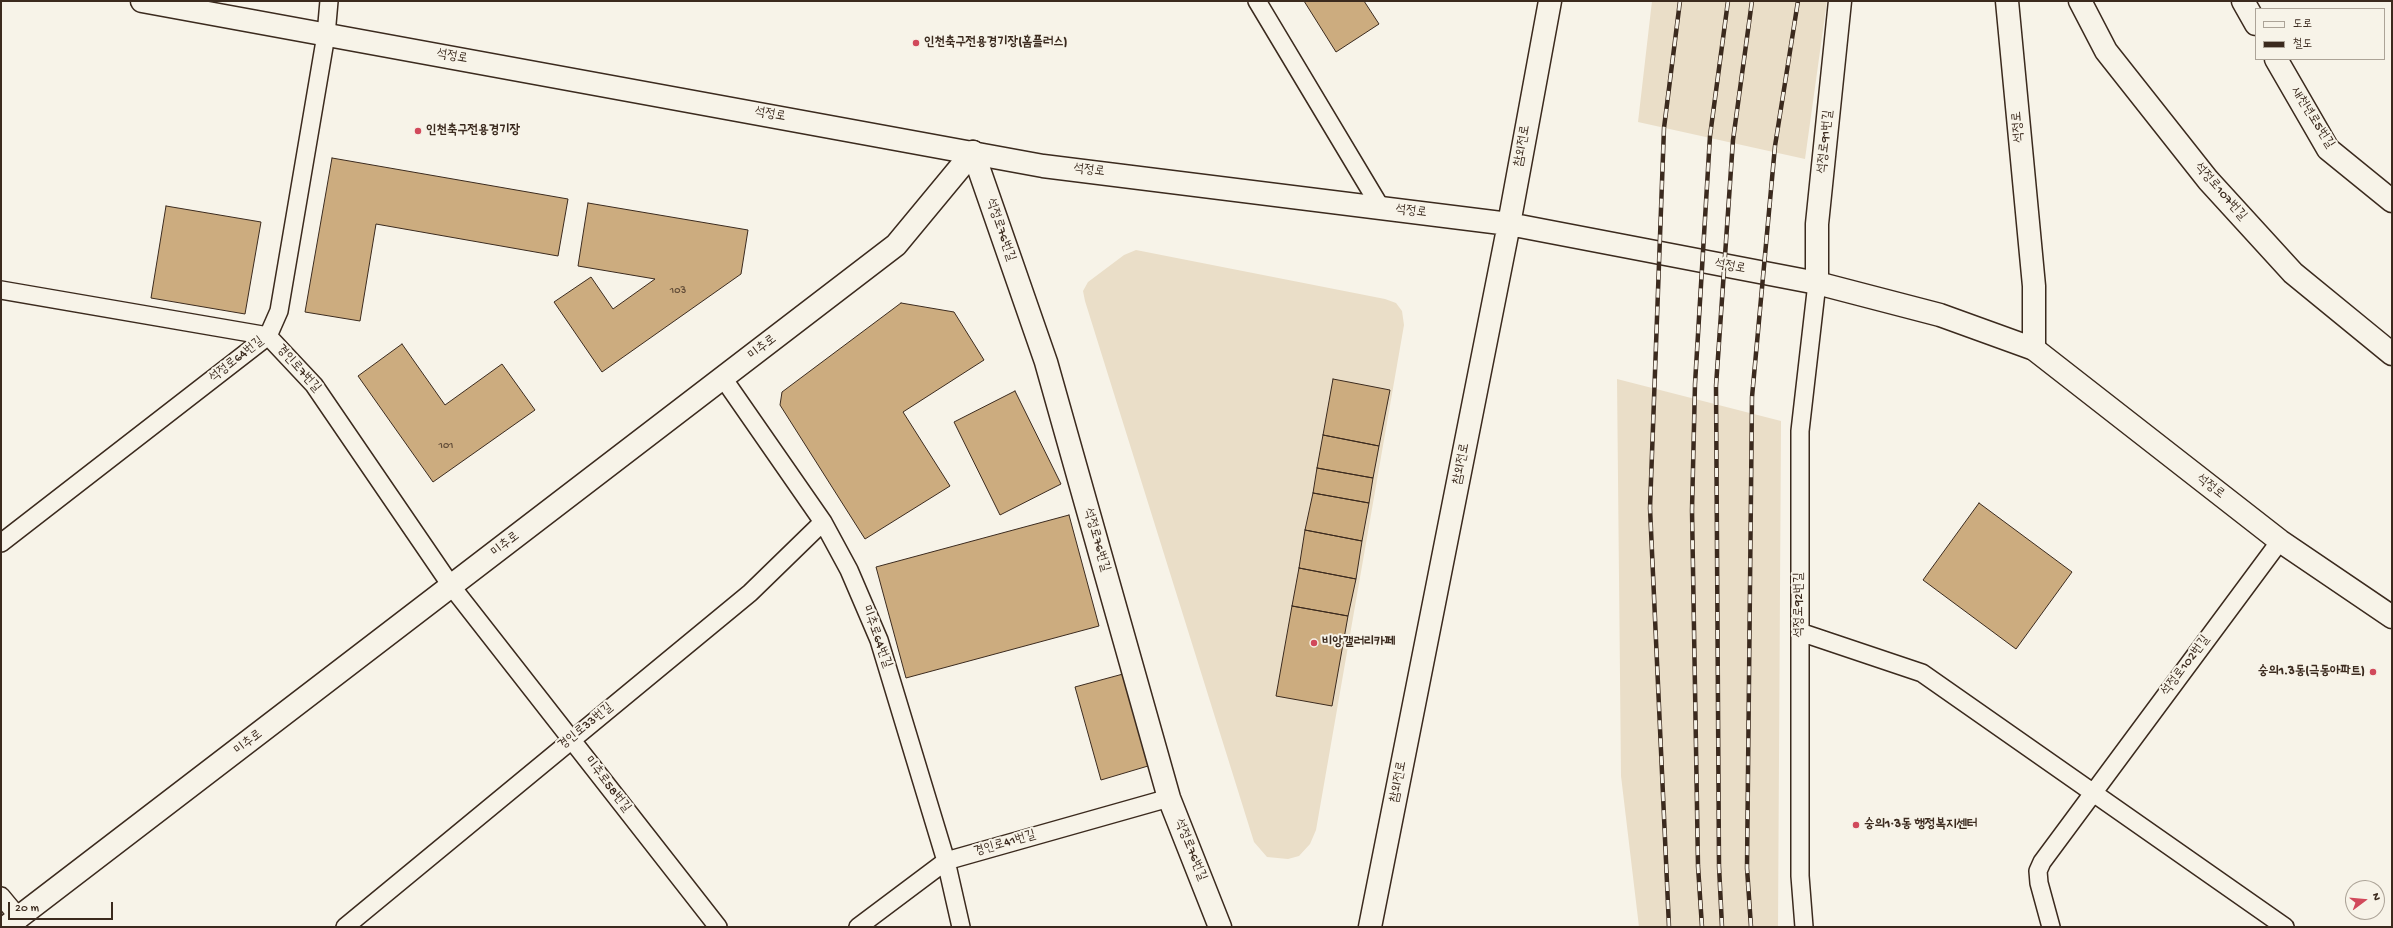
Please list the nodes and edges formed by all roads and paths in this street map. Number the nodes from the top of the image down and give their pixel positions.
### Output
1 (142, 1) edge
2 (329, 1) edge
3 (1258, 1) edge
4 (1550, 1) edge
5 (1840, 1) edge
6 (2006, 1) edge
7 (2080, 1) edge
8 (2243, 1) edge
9 (2255, 22) edge
10 (326, 35) junction
11 (2277, 60) edge
12 (973, 152) junction
13 (2392, 201) edge
14 (1381, 208) junction
15 (1509, 224) junction
16 (1817, 284) junction
17 (1, 290) edge
18 (268, 336) junction
19 (2034, 349) junction
20 (2392, 354) edge
21 (723, 378) junction
22 (823, 522) junction
23 (2280, 541) junction
24 (1, 543) edge
25 (452, 587) junction
26 (2392, 617) edge
27 (1800, 632) junction
28 (570, 739) junction
29 (2092, 791) junction
30 (1169, 798) junction
31 (946, 861) junction
32 (1, 896) edge
33 (13, 923) edge
34 (344, 927) edge
35 (718, 927) edge
36 (858, 927) edge
37 (961, 927) edge
38 (1220, 927) edge
39 (1370, 927) edge
40 (1804, 927) edge
41 (2051, 927) edge
42 (2285, 927) edge

1 - 10 main road, 석정로
2 - 10 lane, 석정로64번길
3 - 14 lane
4 - 15 main road, 참외전로
5 - 16 main road, 석정로91번길
6 - 19 main road, 석정로
7 - 20 main road, 석정로107번길
8 - 9 main road
10 - 12 main road, 석정로
10 - 18 lane, 석정로64번길
11 - 13 main road, 새천년로5번길
12 - 14 main road, 석정로
12 - 21 main road, 미추로
12 - 30 main road, 석정로76번길
14 - 15 main road, 석정로
15 - 16 main road, 석정로
15 - 39 main road, 참외전로
16 - 19 main road, 석정로
16 - 27 lane, 석정로92번길
17 - 18 lane, 경인로7번길
18 - 24 lane, 석정로64번길
18 - 25 lane, 경인로7번길
19 - 23 main road, 석정로
21 - 22 lane, 미추로64번길
21 - 25 main road, 미추로
22 - 28 lane, 경인로33번길
22 - 31 lane, 미추로64번길
23 - 26 main road, 석정로
23 - 29 lane, 석정로102번길
25 - 28 lane, 미추로58번길
25 - 33 main road, 미추로
27 - 29 lane
27 - 40 lane, 석정로92번길
28 - 34 lane, 경인로33번길
28 - 35 lane, 미추로58번길
29 - 41 lane, 석정로102번길
29 - 42 lane
30 - 31 lane, 경인로41번길
30 - 38 main road, 석정로76번길
31 - 36 lane, 경인로41번길
31 - 37 lane, 미추로64번길
32 - 33 lane, 미추로

